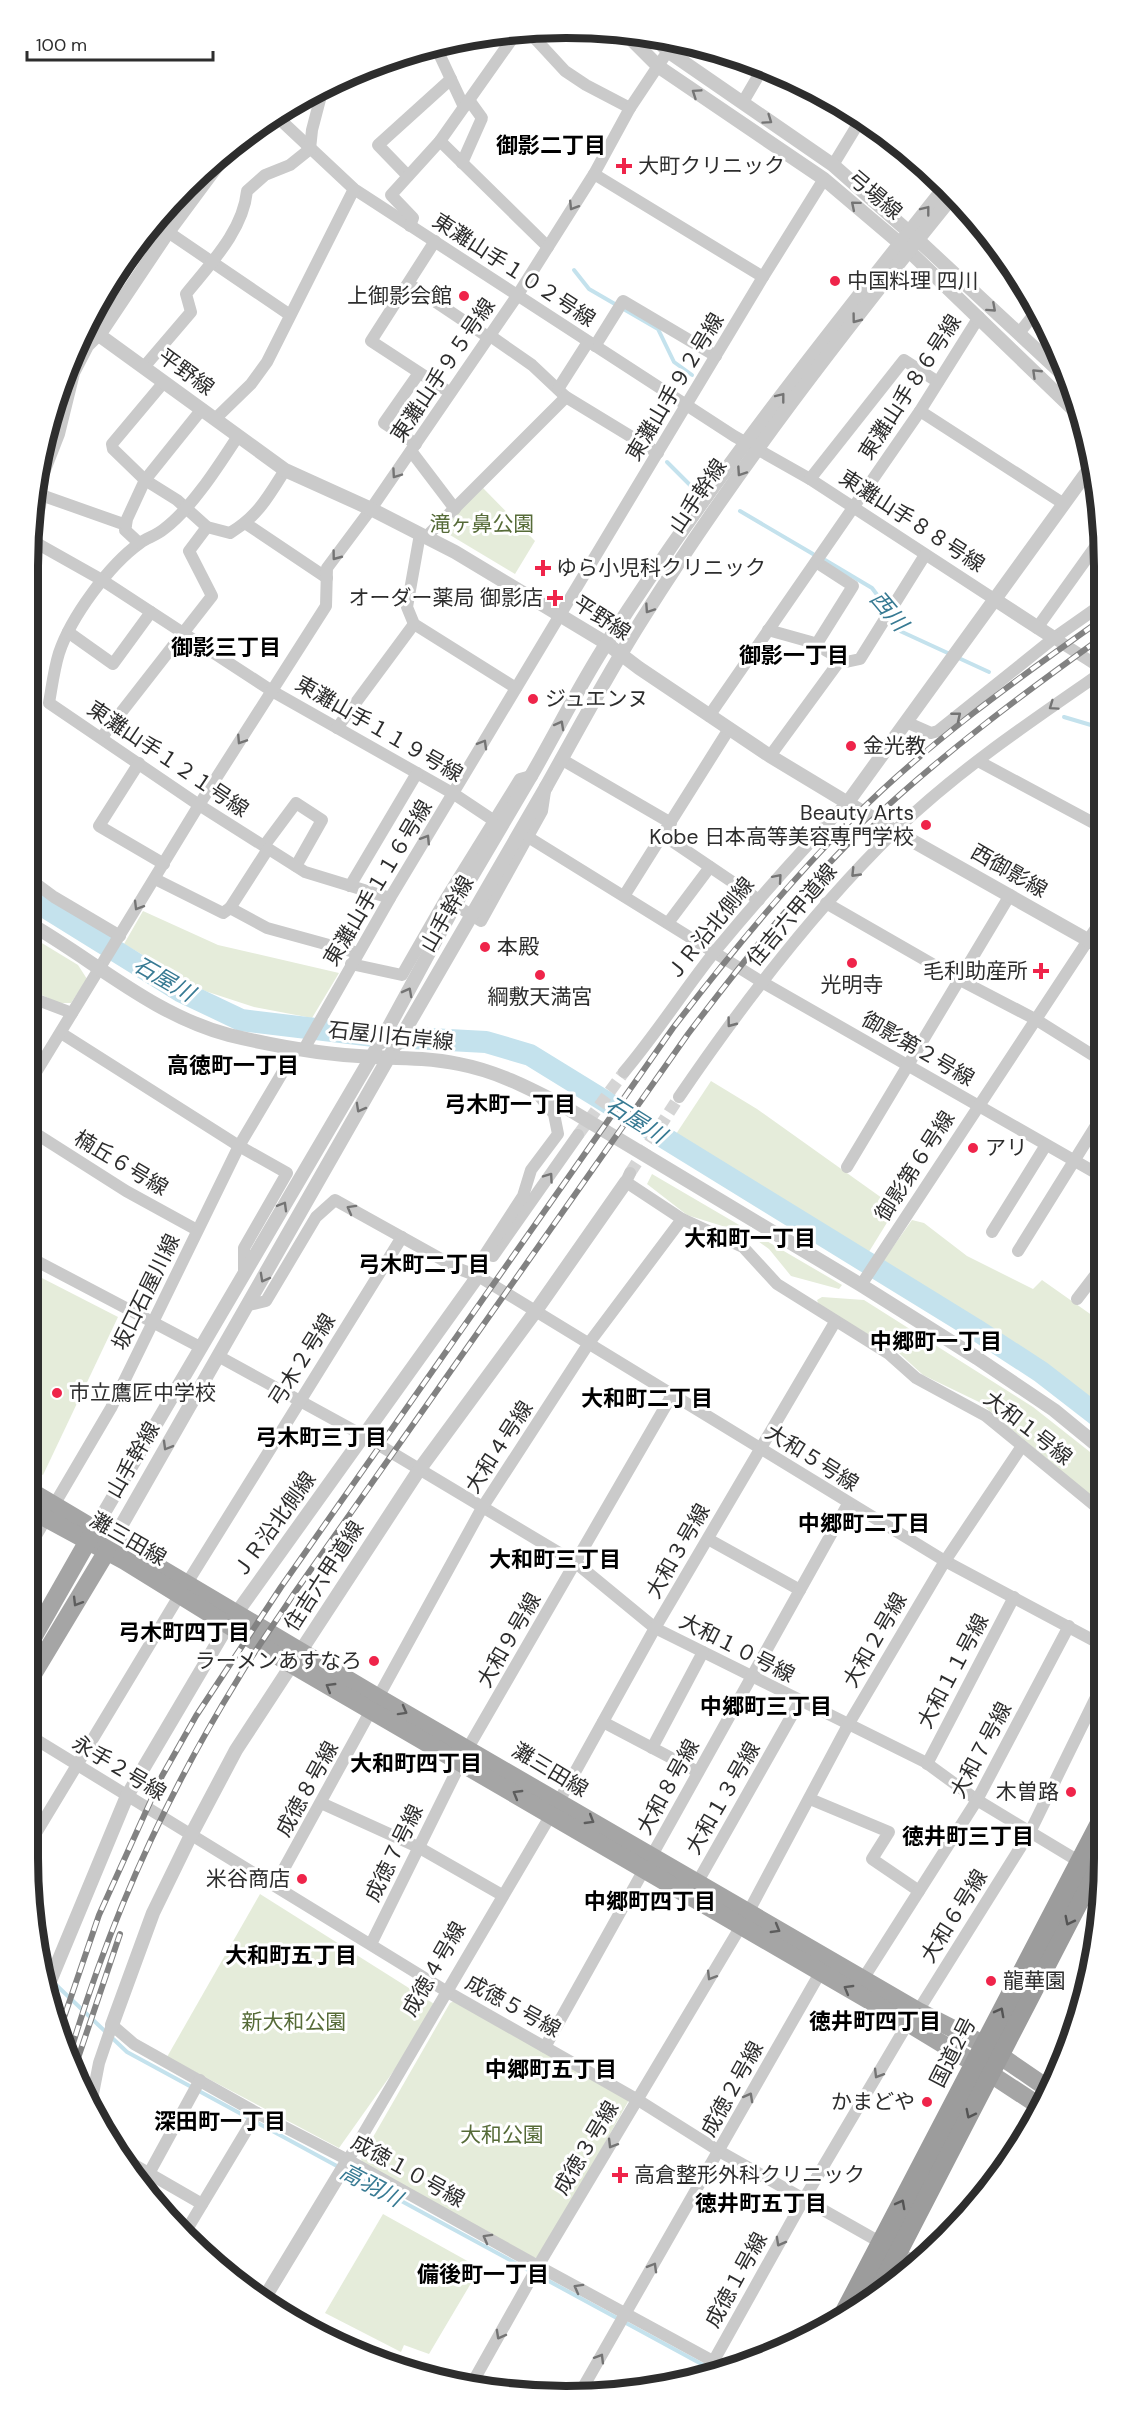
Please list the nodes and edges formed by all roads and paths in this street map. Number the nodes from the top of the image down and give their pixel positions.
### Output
1 (535, 39) edge
2 (511, 41) edge
3 (634, 42) edge
4 (664, 47) edge
5 (671, 48) edge
6 (669, 52) junction
7 (439, 54) edge
8 (659, 67) junction
9 (759, 75) edge
10 (451, 79) junction
11 (320, 98) edge
12 (743, 102) junction
13 (466, 103) junction
14 (630, 108) junction
15 (281, 121) edge
16 (857, 125) edge
17 (440, 141) junction
18 (310, 149) junction
19 (462, 163) junction
20 (833, 165) junction
21 (594, 174) junction
22 (408, 176) junction
23 (208, 177) edge
24 (824, 179) junction
25 (354, 189) junction
26 (941, 193) edge
27 (948, 201) edge
28 (410, 225) junction
29 (168, 232) junction
30 (435, 241) junction
31 (909, 241) junction
32 (548, 247) junction
33 (211, 262) junction
34 (763, 277) junction
35 (408, 284) junction
36 (517, 296) junction
37 (290, 315) junction
38 (979, 316) junction
39 (1032, 317) edge
40 (1019, 333) junction
41 (99, 335) junction
42 (489, 336) junction
43 (592, 344) junction
44 (716, 356) junction
45 (144, 367) junction
46 (1055, 367) edge
47 (75, 372) edge
48 (419, 373) junction
49 (74, 376) edge
50 (164, 382) junction
51 (938, 382) junction
52 (449, 392) junction
53 (562, 393) junction
54 (687, 405) junction
55 (1069, 405) edge
56 (202, 409) junction
57 (920, 411) junction
58 (215, 419) junction
59 (238, 436) junction
60 (751, 447) junction
61 (414, 448) junction
62 (658, 453) junction
63 (49, 459) edge
64 (285, 470) junction
65 (1086, 474) edge
66 (810, 479) junction
67 (145, 480) junction
68 (42, 496) edge
69 (1064, 504) junction
70 (710, 506) junction
71 (185, 508) junction
72 (455, 509) junction
73 (853, 509) junction
74 (371, 510) junction
75 (245, 523) junction
76 (126, 525) junction
77 (207, 527) junction
78 (423, 535) junction
79 (139, 543) junction
80 (39, 544) edge
81 (1094, 550) edge
82 (925, 555) junction
83 (816, 562) junction
84 (327, 578) junction
85 (102, 580) junction
86 (994, 599) junction
87 (1094, 610) edge
88 (151, 612) junction
89 (560, 616) junction
90 (414, 624) junction
91 (1037, 628) junction
92 (768, 630) junction
93 (68, 632) junction
94 (182, 632) junction
95 (1054, 638) junction
96 (606, 643) junction
97 (816, 645) junction
98 (620, 655) junction
99 (841, 659) junction
100 (1094, 664) edge
101 (1094, 678) edge
102 (516, 688) junction
103 (272, 691) junction
104 (709, 716) junction
105 (906, 722) junction
106 (337, 728) junction
107 (729, 729) junction
108 (102, 737) junction
109 (770, 756) junction
110 (561, 759) junction
111 (978, 761) junction
112 (139, 763) junction
113 (417, 773) junction
114 (531, 776) junction
115 (546, 787) junction
116 (454, 794) junction
117 (848, 802) junction
118 (199, 805) junction
119 (493, 820) junction
120 (671, 823) junction
121 (1094, 823) edge
122 (896, 831) junction
123 (663, 835) junction
124 (528, 837) junction
125 (266, 847) junction
126 (164, 864) junction
127 (296, 866) junction
128 (711, 867) junction
129 (155, 879) junction
130 (38, 885) edge
131 (350, 885) junction
132 (1010, 895) junction
133 (624, 896) junction
134 (390, 898) junction
135 (445, 900) junction
136 (759, 900) junction
137 (826, 903) junction
138 (230, 908) junction
139 (668, 923) junction
140 (38, 929) edge
141 (1094, 931) edge
142 (119, 938) junction
143 (1088, 940) junction
144 (1094, 943) edge
145 (715, 952) junction
146 (355, 959) junction
147 (100, 969) junction
148 (960, 980) junction
149 (762, 982) junction
150 (38, 1000) edge
151 (72, 1013) junction
152 (1035, 1019) junction
153 (61, 1033) junction
154 (304, 1045) junction
155 (1094, 1056) edge
156 (371, 1057) junction
157 (389, 1057) junction
158 (908, 1066) junction
159 (38, 1070) edge
160 (624, 1072) tunnel mouth
161 (537, 1092) junction
162 (680, 1097) tunnel mouth
163 (978, 1106) junction
164 (1094, 1128) edge
165 (38, 1135) edge
166 (578, 1135) tunnel mouth
167 (1046, 1145) junction
168 (239, 1146) junction
169 (1073, 1161) junction
170 (847, 1167) dead end
171 (1094, 1172) edge
172 (628, 1178) joint
173 (682, 1219) junction
174 (197, 1230) junction
175 (992, 1232) dead end
176 (402, 1237) junction
177 (1018, 1251) dead end
178 (38, 1262) edge
179 (244, 1274) junction
180 (478, 1276) junction
181 (1094, 1277) edge
182 (865, 1279) junction
183 (1077, 1299) dead end
184 (249, 1305) junction
185 (535, 1312) junction
186 (153, 1322) junction
187 (835, 1322) junction
188 (589, 1343) junction
189 (200, 1347) junction
190 (218, 1356) junction
191 (672, 1395) junction
192 (299, 1402) junction
193 (364, 1436) junction
194 (1094, 1443) edge
195 (1022, 1446) junction
196 (760, 1449) junction
197 (419, 1470) junction
198 (38, 1500) edge
199 (848, 1504) junction
200 (1094, 1505) edge
201 (482, 1508) junction
202 (38, 1510) edge
203 (51, 1512) junction
204 (38, 1533) edge
205 (92, 1535) junction
206 (708, 1539) junction
207 (110, 1545) junction
208 (945, 1561) junction
209 (576, 1563) junction
210 (183, 1590) junction
211 (800, 1590) junction
212 (1014, 1597) junction
213 (232, 1619) junction
214 (1069, 1626) junction
215 (655, 1628) junction
216 (38, 1629) edge
217 (1094, 1640) edge
218 (703, 1652) junction
219 (295, 1657) junction
220 (38, 1666) edge
221 (751, 1676) junction
222 (800, 1701) junction
223 (1094, 1702) edge
224 (376, 1705) junction
225 (603, 1722) junction
226 (848, 1725) junction
227 (38, 1741) edge
228 (652, 1748) junction
229 (464, 1755) junction
230 (927, 1764) junction
231 (76, 1765) junction
232 (698, 1772) junction
233 (127, 1796) junction
234 (810, 1799) junction
235 (977, 1800) junction
236 (321, 1803) junction
237 (555, 1807) junction
238 (38, 1829) edge
239 (1030, 1832) junction
240 (191, 1835) junction
241 (1094, 1835) edge
242 (418, 1847) junction
243 (1080, 1862) junction
244 (648, 1863) junction
245 (697, 1883) junction
246 (275, 1885) junction
247 (1093, 1889) edge
248 (919, 1891) junction
249 (502, 1895) junction
250 (744, 1919) junction
251 (371, 1944) junction
252 (51, 1966) edge
253 (820, 1973) junction
254 (863, 1979) junction
255 (446, 1991) junction
256 (913, 2017) junction
257 (112, 2025) junction
258 (983, 2044) junction
259 (545, 2047) junction
260 (1000, 2056) junction
261 (982, 2068) junction
262 (199, 2082) junction
263 (1043, 2086) edge
264 (93, 2094) edge
265 (638, 2100) junction
266 (1034, 2103) edge
267 (256, 2113) junction
268 (719, 2151) junction
269 (344, 2166) junction
270 (138, 2167) edge
271 (149, 2174) junction
272 (146, 2179) edge
273 (804, 2199) junction
274 (202, 2204) junction
275 (188, 2228) edge
276 (890, 2246) junction
277 (910, 2259) edge
278 (537, 2268) junction
279 (880, 2282) edge
280 (267, 2294) edge
281 (852, 2302) edge
282 (623, 2319) junction
283 (715, 2364) edge
284 (713, 2365) edge
285 (475, 2378) edge
286 (584, 2385) edge

1 - 14 street
2 - 13 street
3 - 8 street, 弓場線
4 - 6 street, 弓場線
5 - 6 street, 東灘山手９５号線
6 - 8 street, 東灘山手９５号線
6 - 12 street, 弓場線
7 - 10 street
8 - 14 street, 東灘山手９５号線
24 -> 8 street, 弓場線
9 - 12 street
10 - 13 street
10 - 22 street
11 - 18 street
12 -> 20 street, 弓場線
13 - 17 street
13 - 19 street
14 - 21 street, 東灘山手９５号線
15 - 18 street, 東灘山手１０２号線
16 - 20 street
17 - 19 street
17 - 22 street
18 - 25 street, 東灘山手１０２号線
18 - 33 street
19 - 32 street
20 - 31 street, 弓場線
21 -> 32 street, 東灘山手９５号線
21 - 34 street
22 - 28 street
23 - 29 street
31 -> 24 street, 弓場線
24 - 34 street, 東灘山手９２号線
25 - 28 street, 東灘山手１０２号線
25 - 37 street
31 -> 26 street, 山手幹線
27 - 31 street, 山手幹線
28 - 30 street, 東灘山手１０２号線
29 - 33 street
29 - 41 street
30 - 35 street
30 - 36 street, 東灘山手１０２号線
31 - 38 street, 弓場線
31 -> 40 street, 弓場線
31 - 60 street, 山手幹線
32 - 36 street, 東灘山手９５号線
33 - 37 street
33 - 45 street
34 - 44 street, 東灘山手９２号線
35 - 42 street
35 - 48 street
36 - 42 street, 東灘山手９５号線
36 - 43 street, 東灘山手１０２号線
37 - 58 street
38 - 51 street, 東灘山手８６号線
55 -> 38 street, 弓場線
39 - 40 street
40 - 46 street, 弓場線
41 - 45 street, 平野線
41 - 47 street
42 - 52 street, 東灘山手９５号線
42 - 53 street
43 - 44 street
43 - 53 street
43 - 54 street, 東灘山手１０２号線
44 - 54 street, 東灘山手９２号線
45 - 50 street, 平野線
48 - 52 street
48 - 61 street
49 - 63 street
50 - 56 street, 平野線
50 - 67 street
51 - 57 street, 東灘山手８６号線
51 - 66 street
52 - 61 street, 東灘山手９５号線
53 - 62 street
53 - 72 street
54 - 60 street, 東灘山手１０２号線
54 - 62 street, 東灘山手９２号線
56 - 58 street, 平野線
56 - 67 street
57 - 69 street
57 - 73 street, 東灘山手８６号線
58 - 59 street, 平野線
59 - 64 street, 平野線
59 - 71 street, 東灘山手１２１号線
60 - 66 street, 東灘山手８８号線
60 - 70 street, 山手幹線
61 - 72 street
61 -> 74 street, 東灘山手９５号線
62 - 89 street, 東灘山手９２号線
64 - 74 street, 平野線
64 - 75 street
65 - 69 street, ＪＲ沿北側線
66 - 73 street, 東灘山手８８号線
67 - 71 street
67 - 76 street
68 - 76 street
69 - 86 street, ＪＲ沿北側線
70 - 96 street, 山手幹線
70 -> 98 street, 山手幹線
71 - 77 street
71 - 79 street, 東灘山手１２１号線
72 - 78 street
73 - 82 street, 東灘山手８８号線
73 - 83 street, 東灘山手８６号線
74 - 78 street, 平野線
74 -> 84 street, 東灘山手９５号線
75 - 77 street
75 - 84 street
76 - 79 street
77 - 94 street
78 - 89 street, 平野線
78 - 90 street
79 - 85 street, 東灘山手１２１号線
80 - 85 street, 東灘山手１１９号線
81 - 91 street
82 - 86 street, 東灘山手８８号線
82 - 99 street
83 - 92 street, 東灘山手８６号線
83 - 97 street
84 - 103 street
85 - 88 street, 東灘山手１１９号線
85 - 93 street, 東灘山手１２１号線
86 - 91 street, 東灘山手８８号線
86 - 105 street, ＪＲ沿北側線
87 - 95 street
88 - 93 street
88 - 94 street, 東灘山手１１９号線
89 - 96 street, 平野線
89 - 102 street, 東灘山手１１６号線
90 - 102 street
90 - 106 street
91 - 95 street, 東灘山手８８号線
92 - 97 street
92 - 104 street, 東灘山手８６号線
93 - 108 street, 東灘山手１２１号線
94 - 103 street, 東灘山手１１９号線
94 - 108 street
95 - 100 street
105 -> 95 street
96 - 98 street, 平野線
114 -> 96 street, 山手幹線
97 - 99 street
98 - 104 street, 平野線
98 - 110 street, 山手幹線
99 - 109 street
101 -> 111 street, 住吉六甲道線
116 -> 102 street, 東灘山手１１６号線
103 - 106 street, 東灘山手１１９号線
103 -> 118 street
104 - 107 street, 平野線
105 - 117 street, ＪＲ沿北側線
106 - 113 street, 東灘山手１１９号線
107 - 109 street, 平野線
107 - 120 street
108 - 112 street, 東灘山手１２１号線
109 - 117 street, 平野線
110 - 115 street, 山手幹線
110 - 120 street
111 - 121 street
111 - 122 street, 住吉六甲道線
112 - 118 street, 東灘山手１２１号線
112 - 126 street
113 - 116 street, 東灘山手１１９号線
113 - 131 street
114 - 119 street
156 -> 114 street, 山手幹線, bridge
115 - 124 street
115 - 157 street, 山手幹線, bridge
116 - 119 street, 東灘山手１１９号線
134 -> 116 street, 東灘山手１１６号線
117 - 122 street, 平野線
136 -> 117 street, ＪＲ沿北側線
118 - 125 street, 東灘山手１２１号線
118 - 126 street
119 - 135 street
120 - 123 street
122 - 132 street, 西御影線
122 -> 137 street, 住吉六甲道線
123 - 128 street
123 - 133 street
124 - 133 street, 御影第２号線
124 - 135 street
125 - 127 street, 東灘山手１２１号線
125 - 127 street
125 - 138 street
126 - 129 street
127 - 131 street, 東灘山手１２１号線
128 - 136 street
128 - 139 street
129 - 138 street
129 -> 142 street
130 - 142 street
131 - 134 street, 東灘山手１２１号線
132 - 143 street, 西御影線
132 - 148 street
133 - 139 street, 御影第２号線
134 - 146 street, 東灘山手１１６号線
135 - 146 street
136 - 145 street, ＪＲ沿北側線
137 - 148 street
137 - 149 street, 住吉六甲道線
138 - 146 street
139 - 145 street, 御影第２号線
140 - 147 street, 石屋川右岸線
141 - 143 street, 御影第６号線
142 - 147 street
143 - 144 street, 西御影線
143 - 152 street, 御影第６号線
145 - 149 street, 御影第２号線
145 - 160 street, ＪＲ沿北側線
146 - 154 street, 東灘山手１１６号線
147 - 151 street
147 - 154 street, 石屋川右岸線
148 - 152 street
148 - 158 street
149 - 158 street, 御影第２号線
149 -> 162 street, 住吉六甲道線
150 - 151 street
151 - 153 street
152 - 155 street
152 - 163 street, 御影第６号線
153 - 159 street
153 - 168 street
154 - 156 street, 石屋川右岸線
154 - 168 street, 坂口石屋川線
156 - 157 street, 石屋川右岸線
179 -> 156 street, 山手幹線
157 - 161 street, 石屋川右岸線
157 -> 184 street, 山手幹線
158 - 163 street, 御影第２号線
158 - 170 street
161 - 180 street
161 - 182 street, 石屋川右岸線
163 - 167 street, 御影第２号線
163 - 182 street, 御影第６号線
164 - 169 street
165 - 174 street, 楠丘６号線
180 -> 166 street, ＪＲ沿北側線
167 - 169 street, 御影第２号線
167 - 175 street
168 - 174 street, 坂口石屋川線
168 - 179 street
169 - 171 street, 御影第２号線
169 - 177 street
172 - 173 street, 大和１号線
172 - 185 street, 住吉六甲道線
173 - 187 street, 大和１号線
173 - 188 street, 大和４号線
174 - 186 street, 坂口石屋川線
176 - 180 street, 大和５号線
176 -> 184 street, 大和５号線
176 - 192 street, 弓木２号線
178 - 186 street
179 - 189 street, 山手幹線
180 - 185 street, 大和５号線
180 - 193 street, ＪＲ沿北側線
181 - 183 street
182 - 194 street, 石屋川右岸線
184 - 190 street, 山手幹線
185 - 188 street, 大和５号線
185 - 197 street, 住吉六甲道線
186 - 189 street
186 - 203 street, 坂口石屋川線
187 - 195 street, 大和１号線
187 - 196 street, 大和３号線
188 - 191 street, 大和５号線
188 - 201 street, 大和４号線
189 - 205 street, 山手幹線
190 - 192 street, 大和１０号線
190 -> 207 street, 山手幹線
191 - 196 street, 大和５号線
191 - 209 street, 大和９号線
192 - 193 street, 大和１０号線
192 - 210 street, 弓木２号線
193 - 197 street, 大和１０号線
193 - 213 street, ＪＲ沿北側線
195 - 200 street, 大和１号線
195 - 208 street, 大和２号線
196 - 199 street, 大和５号線
196 - 206 street, 大和３号線
197 - 201 street, 大和１０号線
197 - 219 street, 住吉六甲道線
198 - 203 main road, 灘三田線
199 - 208 street, 大和５号線
199 - 211 street, 大和８号線
201 - 209 street, 大和１０号線
201 - 224 street, 大和４号線
202 - 203 main road, 灘三田線
203 - 204 street, 坂口石屋川線
203 - 205 main road, 灘三田線
205 - 207 main road, 灘三田線
205 - 216 main road, 山手幹線
206 - 211 street
206 - 215 street, 大和３号線
207 - 210 main road, 灘三田線
207 -> 220 main road, 山手幹線
208 - 212 street, 大和５号線
208 - 226 street, 大和２号線
209 - 215 street, 大和１０号線
209 - 229 street, 大和９号線
210 - 213 main road, 灘三田線
210 - 231 street, 弓木２号線
211 - 221 street, 大和８号線
212 - 214 street, 大和５号線
212 - 230 street, 大和１１号線
213 - 219 main road, 灘三田線
213 - 233 street, ＪＲ沿北側線
214 - 217 street, 大和５号線
214 - 235 street, 大和７号線
215 - 218 street, 大和１０号線
215 - 225 street, 大和３号線
218 - 221 street, 大和１０号線
218 - 228 street
219 - 224 main road, 灘三田線
219 - 240 street, 住吉六甲道線
221 - 222 street, 大和１０号線
221 - 232 street, 大和８号線
222 - 226 street, 大和１０号線
222 - 245 street, 大和１３号線
223 - 239 street, 大和６号線
224 - 229 main road, 灘三田線
224 - 236 street, 成徳８号線
225 - 228 street
225 - 237 street, 大和３号線
226 - 230 street, 大和１０号線
226 - 234 street, 大和２号線
227 - 231 street, 永手２号線
228 - 232 street
229 - 237 main road, 灘三田線
229 - 242 street, 成徳７号線
230 - 235 street, 大和１０号線
231 - 233 street, 永手２号線
231 - 238 street, 弓木２号線
232 - 244 street, 大和８号線
233 - 240 street, 永手２号線
233 - 252 street, ＪＲ沿北側線
234 - 248 street
234 - 250 street, 大和２号線
235 - 239 street, 大和１０号線
235 - 248 street, 大和７号線
236 - 242 street
236 - 246 street, 成徳８号線
237 - 244 main road, 灘三田線
237 - 249 street, 成徳４号線
239 - 243 street, 大和１０号線
239 - 256 street, 大和６号線
240 - 246 street, 成徳５号線
240 - 257 street, 住吉六甲道線
241 - 243 highway, 国道2号
242 - 249 street
242 - 251 street, 成徳７号線
258 -> 243 highway, 国道2号
244 - 245 main road, 灘三田線
244 - 250 main road, 灘三田線
244 - 259 street, 大和８号線
245 - 250 main road, 灘三田線
246 - 251 street, 成徳５号線
247 -> 260 highway, 国道2号
248 - 254 street, 大和７号線
249 - 255 street, 成徳４号線
250 - 253 main road, 灘三田線
250 -> 254 main road, 灘三田線
250 -> 265 street, 成徳３号線
251 - 255 street, 成徳５号線
256 -> 253 main road, 灘三田線
268 -> 253 street, 成徳２号線
254 - 256 main road, 灘三田線
255 - 259 street, 成徳５号線
255 - 269 street, 成徳４号線
256 - 258 main road, 灘三田線
256 - 261 main road, 灘三田線
256 -> 273 street, 成徳１号線
257 - 262 street, 成徳１０号線
257 - 264 street
258 - 260 main road, 灘三田線
258 - 261 highway, 国道2号
259 - 265 street, 成徳５号線
260 - 261 highway, 国道2号
260 - 263 main road, 灘三田線
261 - 266 main road, 灘三田線
261 - 276 highway, 国道2号
262 - 267 street, 成徳１０号線
262 - 271 street
265 - 268 street, 成徳５号線
265 -> 278 street, 成徳３号線
267 - 269 street, 成徳１０号線
267 - 274 street
268 - 273 street, 成徳５号線
282 -> 268 street, 成徳２号線
278 -> 269 street, 成徳１０号線
269 - 280 street, 成徳４号線
270 - 271 street
271 - 272 street
271 - 274 street
273 - 276 street, 成徳５号線
273 -> 283 street, 成徳１号線
274 - 275 street
276 - 277 street, 成徳５号線
276 - 279 highway, 国道2号
276 - 281 highway, 国道2号
282 -> 278 street, 成徳１０号線
278 -> 285 street, 成徳３号線
282 - 284 street, 成徳１０号線
286 -> 282 street, 成徳２号線

